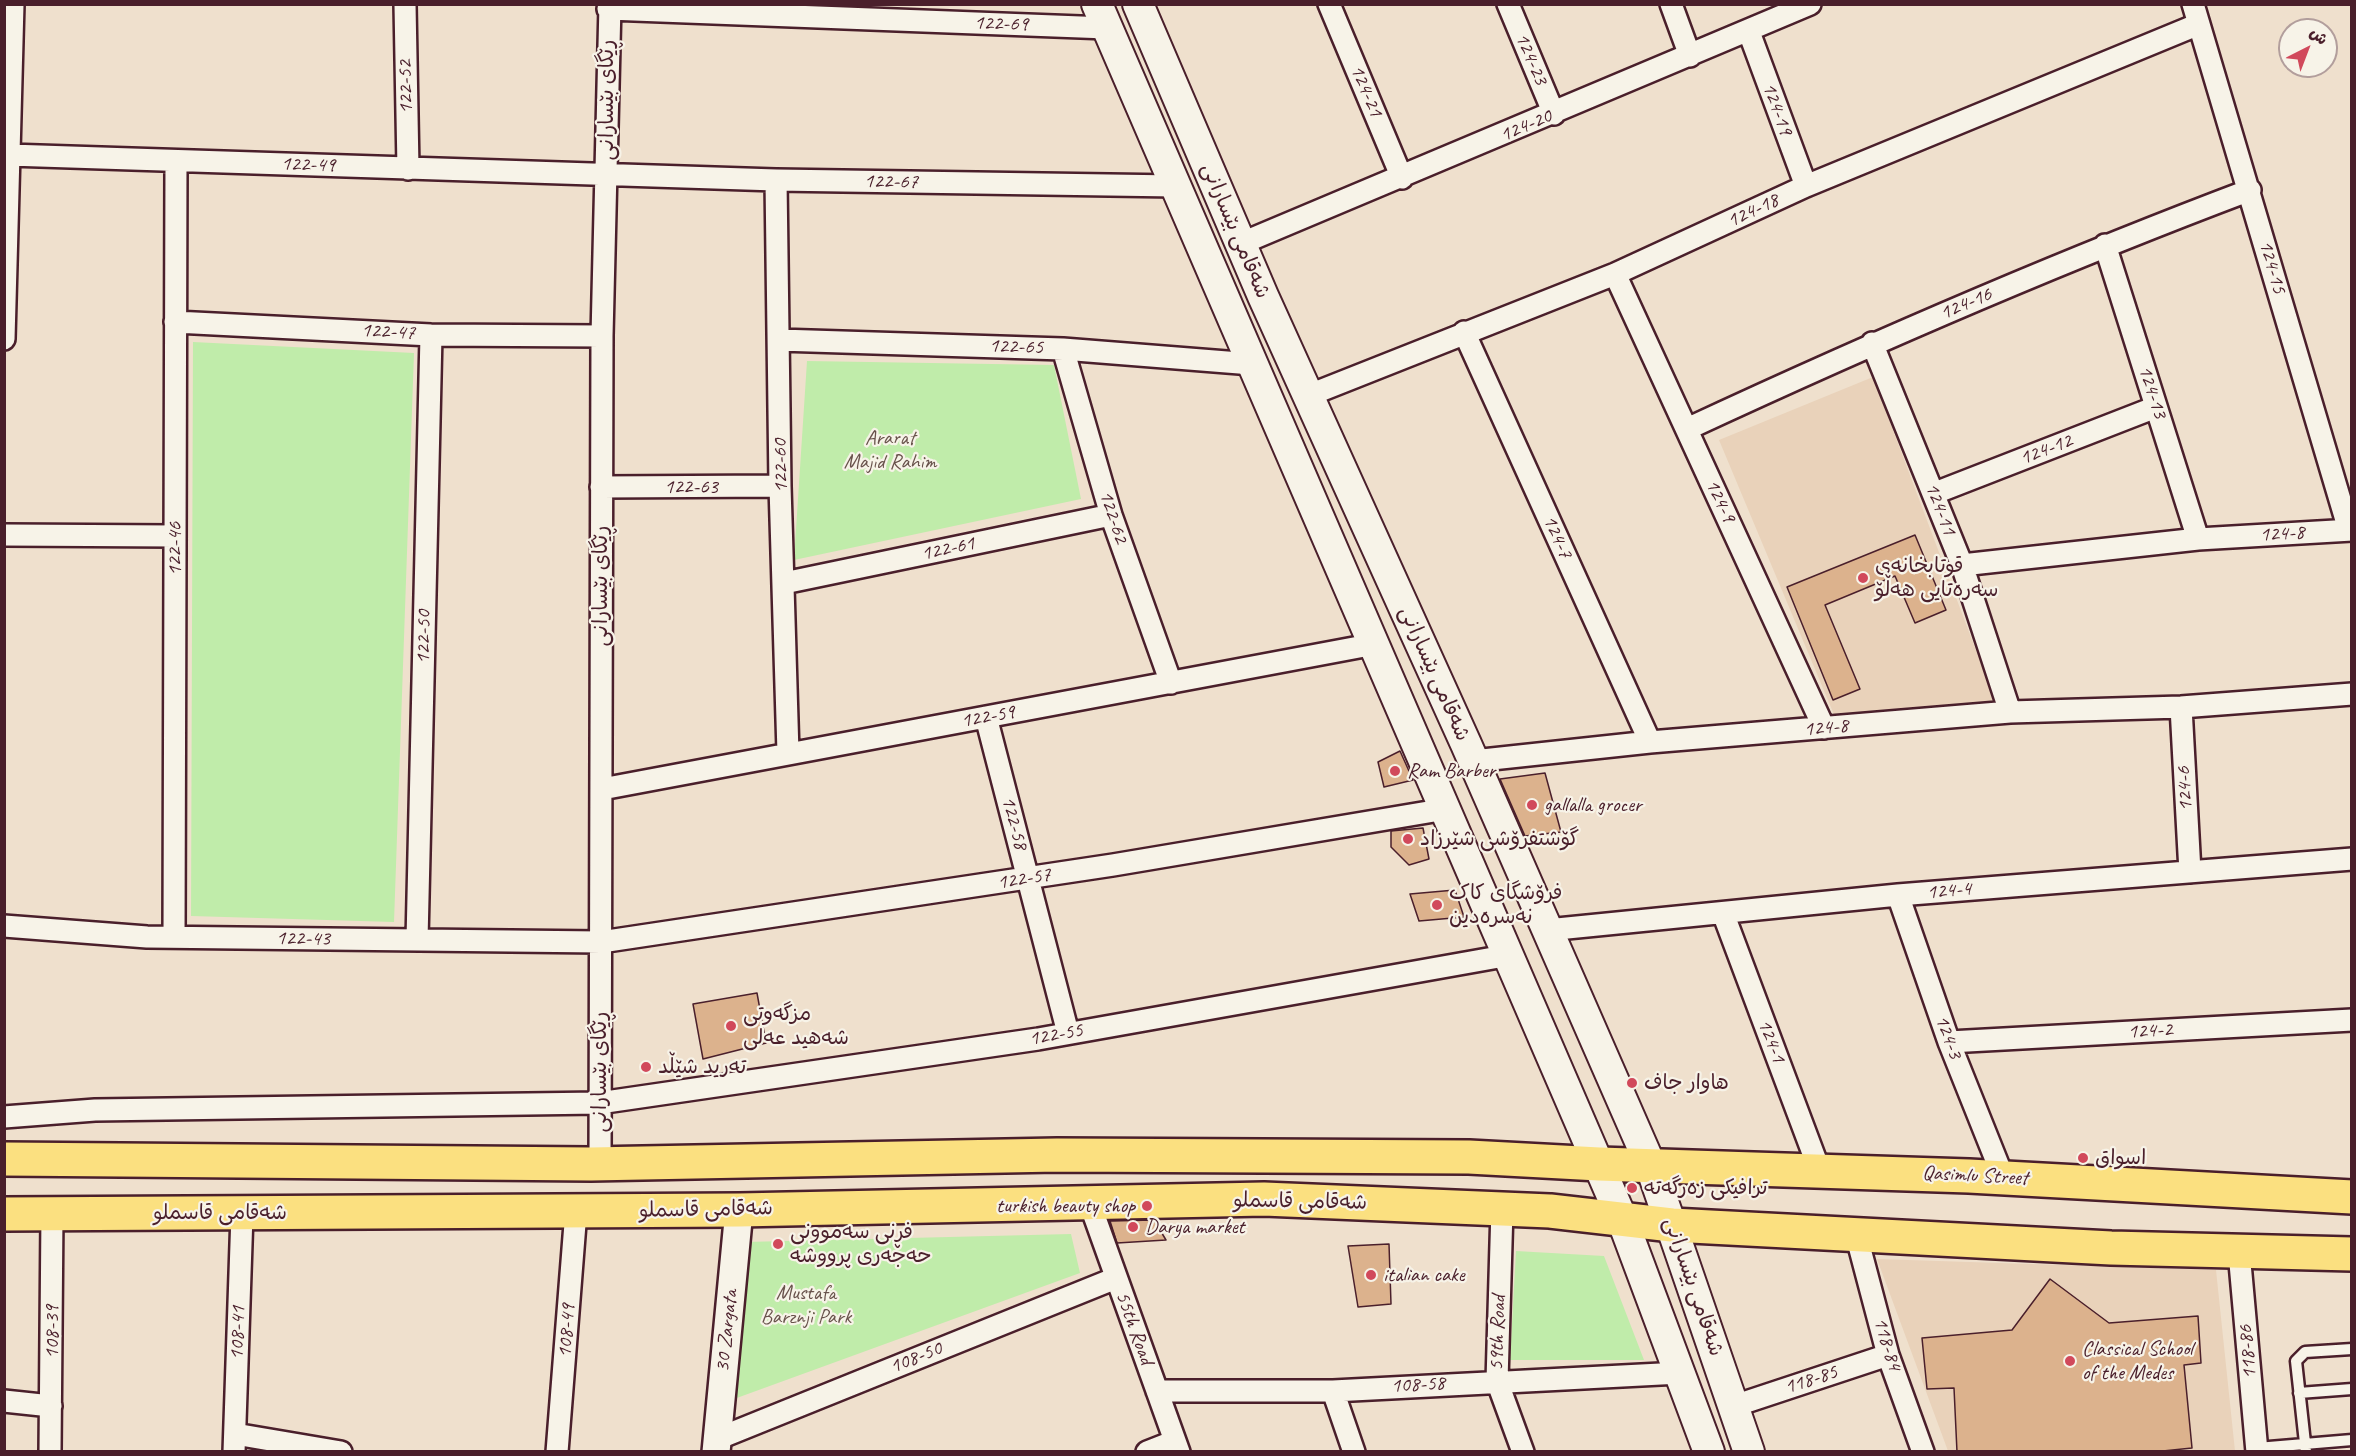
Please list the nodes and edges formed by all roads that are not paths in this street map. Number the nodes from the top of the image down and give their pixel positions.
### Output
1 (13, 4) edge
2 (405, 4) edge
3 (1138, 4) edge
4 (1329, 4) edge
5 (1508, 4) edge
6 (1671, 4) edge
7 (1810, 4) edge
8 (607, 6) edge
9 (2196, 14) edge
10 (1102, 16) edge
11 (1749, 32) junction
12 (1690, 56) junction
13 (1554, 114) junction
14 (9, 155) junction
15 (176, 161) junction
16 (408, 169) junction
17 (606, 175) junction
18 (1402, 178) junction
19 (776, 180) junction
20 (1176, 186) junction
21 (1806, 186) junction
22 (2250, 190) junction
23 (1240, 244) junction
24 (2104, 245) junction
25 (1615, 274) junction
26 (1263, 296) junction
27 (1229, 309) junction
28 (175, 322) junction
29 (1464, 332) junction
30 (431, 335) junction
31 (602, 336) junction
32 (4, 339) edge
33 (779, 340) junction
34 (1872, 343) junction
35 (1063, 349) junction
36 (1252, 364) junction
37 (1307, 396) junction
38 (2156, 407) junction
39 (1687, 429) junction
40 (780, 486) junction
41 (601, 487) junction
42 (1935, 493) junction
43 (1112, 515) junction
44 (2350, 530) edge
45 (4, 534) edge
46 (175, 536) junction
47 (2198, 539) junction
48 (1962, 565) junction
49 (784, 583) junction
50 (1375, 644) junction
51 (1171, 683) junction
52 (2352, 694) edge
53 (2181, 707) junction
54 (2010, 712) junction
55 (986, 717) junction
56 (1824, 728) junction
57 (1650, 741) junction
58 (788, 753) junction
59 (1473, 761) junction
60 (602, 789) junction
61 (1446, 809) junction
62 (2352, 859) edge
63 (2190, 872) junction
64 (1028, 878) junction
65 (1898, 895) junction
66 (1723, 912) junction
67 (4, 926) edge
68 (1547, 930) junction
69 (174, 937) junction
70 (417, 940) junction
71 (601, 942) junction
72 (1510, 955) junction
73 (2352, 1020) edge
74 (1068, 1033) junction
75 (1949, 1042) junction
76 (599, 1103) junction
77 (5, 1116) edge
78 (4, 1159) edge
79 (600, 1163) junction
80 (1599, 1164) junction
81 (1650, 1164) junction
82 (1819, 1169) junction
83 (2003, 1177) junction
84 (2352, 1197) edge
85 (1090, 1204) junction
86 (1502, 1209) junction
87 (739, 1210) junction
88 (576, 1211) junction
89 (52, 1213) junction
90 (4, 1214) edge
91 (242, 1214) junction
92 (1622, 1219) junction
93 (1672, 1225) junction
94 (1856, 1234) junction
95 (2239, 1252) junction
96 (2352, 1254) edge
97 (1116, 1278) junction
98 (2352, 1348) edge
99 (1888, 1355) junction
100 (1680, 1373) junction
101 (1497, 1381) junction
102 (2352, 1389) edge
103 (1333, 1390) junction
104 (1157, 1391) junction
105 (2299, 1393) junction
106 (4, 1401) edge
107 (51, 1406) junction
108 (1734, 1406) junction
109 (2352, 1440) edge
110 (235, 1443) edge
111 (717, 1445) edge
112 (1177, 1446) edge
113 (2306, 1448) edge
114 (2257, 1450) edge
115 (50, 1452) edge
116 (341, 1452) edge
117 (557, 1452) edge
118 (1147, 1452) edge
119 (1354, 1452) edge
120 (1523, 1452) edge
121 (1709, 1452) edge
122 (1749, 1452) edge
123 (1923, 1452) edge

1 - 14 street
2 - 16 street, 122-52
3 - 23 main road, شەقامی بێسارانی
4 - 18 street, 124-21
5 - 13 street, 124-23
6 - 12 street
7 - 11 street, 124-20
8 - 10 street, 122-69
8 - 17 street, ڕێگای بێسارانی
9 - 21 street, 124-18
9 - 22 street, 124-15
10 - 20 main road, شەقامی بێسارانی
11 - 12 street, 124-20
11 - 21 street, 124-19
12 - 13 street, 124-20
13 - 18 street, 124-20
14 - 15 street, 122-49
14 - 32 street
15 - 16 street, 122-49
15 - 28 street, 122-46
16 - 17 street, 122-49
17 - 19 street, 122-67
17 - 31 street, ڕێگای بێسارانی
18 - 23 street, 124-20
19 - 20 street, 122-67
19 - 33 street, 122-60
20 - 27 main road, شەقامی بێسارانی
21 - 25 street, 124-18
22 - 24 street, 124-16
22 - 44 street, 124-15
23 - 26 main road, شەقامی بێسارانی
24 - 34 street, 124-16
24 - 38 street, 124-13
25 - 29 street, 124-18
25 - 39 street, 124-9
26 - 27 main road
26 - 37 main road, شەقامی بێسارانی
27 - 36 main road, شەقامی بێسارانی
28 - 30 street, 122-47
28 - 46 street, 122-46
29 - 37 street, 124-18
29 - 57 street, 124-7
30 - 31 street, 122-47
30 - 70 street, 122-50
31 - 41 street, ڕێگای بێسارانی
33 - 35 street, 122-65
33 - 40 street, 122-60
34 - 39 street, 124-16
34 - 42 street, 124-11
35 - 36 street, 122-65
35 - 43 street, 122-62
36 - 50 main road, شەقامی بێسارانی
37 - 59 main road, شەقامی بێسارانی
38 - 42 street, 124-12
38 - 47 street, 124-13
39 - 56 street, 124-9
40 - 41 street, 122-63
40 - 49 street, 122-60
41 - 60 street, ڕێگای بێسارانی
42 - 48 street, 124-11
43 - 49 street, 122-61
43 - 51 street, 122-62
44 - 47 street, 124-8
45 - 46 street
46 - 69 street, 122-46
47 - 48 street, 124-8
48 - 54 street, 124-11
49 - 58 street, 122-60
50 - 51 street, 122-59
50 - 61 main road, شەقامی بێسارانی
51 - 55 street, 122-59
52 - 53 street, 124-8
53 - 54 street, 124-8
53 - 63 street, 124-6
54 - 56 street, 124-8
55 - 58 street, 122-59
55 - 64 street, 122-58
56 - 57 street, 124-8
57 - 59 street, 124-8
58 - 60 street, 122-59
59 - 68 main road, شەقامی بێسارانی
60 - 71 street, ڕێگای بێسارانی
61 - 64 street, 122-57
61 - 72 main road, شەقامی بێسارانی
62 - 63 street, 124-4
63 - 65 street, 124-4
64 - 71 street, 122-57
64 - 74 street, 122-58
65 - 66 street, 124-4
65 - 75 street, 124-3
66 - 68 street, 124-4
66 - 82 street, 124-1
67 - 69 street, 122-43
68 - 81 main road, شەقامی بێسارانی
69 - 70 street, 122-43
70 - 71 street, 122-43
71 - 76 street, ڕێگای بێسارانی
72 - 74 street, 122-55
72 - 80 main road, شەقامی بێسارانی
73 - 75 street, 124-2
74 - 76 street, 122-55
75 - 83 street, 124-3
76 - 77 street, 122-55
76 - 79 street, ڕێگای بێسارانی
78 - 79 main road
79 - 80 main road
80 - 81 main road, Qasimlu Street
80 - 92 main road, شەقامی بێسارانی
81 - 82 main road, Qasimlu Street
81 - 93 main road, شەقامی بێسارانی
82 - 83 main road, Qasimlu Street
83 - 84 main road, Qasimlu Street
85 - 86 main road, شەقامی قاسملو
85 - 87 main road, شەقامی قاسملو
85 - 97 street, 55th Road
86 - 92 main road, شەقامی قاسملو
86 - 101 street, 59th Road
87 - 88 main road, شەقامی قاسملو
87 - 111 street, 30 Zargata
88 - 91 main road, شەقامی قاسملو
88 - 117 street, 108-49
89 - 90 main road, شەقامی قاسملو
89 - 91 main road, شەقامی قاسملو
89 - 107 street, 108-39
91 - 110 street, 108-41
92 - 93 main road
92 - 100 main road, شەقامی بێسارانی
93 - 94 main road
93 - 108 main road, شەقامی بێسارانی
94 - 95 main road
94 - 99 street, 118-84
95 - 96 main road
95 - 114 street, 118-86
97 - 104 street, 55th Road
97 - 111 street, 108-50
98 - 105 lane
99 - 108 street, 118-85
99 - 123 street, 118-84
100 - 101 street, 108-58
100 - 121 main road, شەقامی بێسارانی
101 - 103 street, 108-58
101 - 120 street, 59th Road
102 - 105 lane
103 - 104 street, 108-58
103 - 119 street
104 - 112 street, 55th Road
105 - 113 lane
106 - 107 street
107 - 115 street, 108-39
108 - 122 main road, شەقامی بێسارانی
109 - 113 lane
110 - 116 street
112 - 118 street
113 - 114 lane

